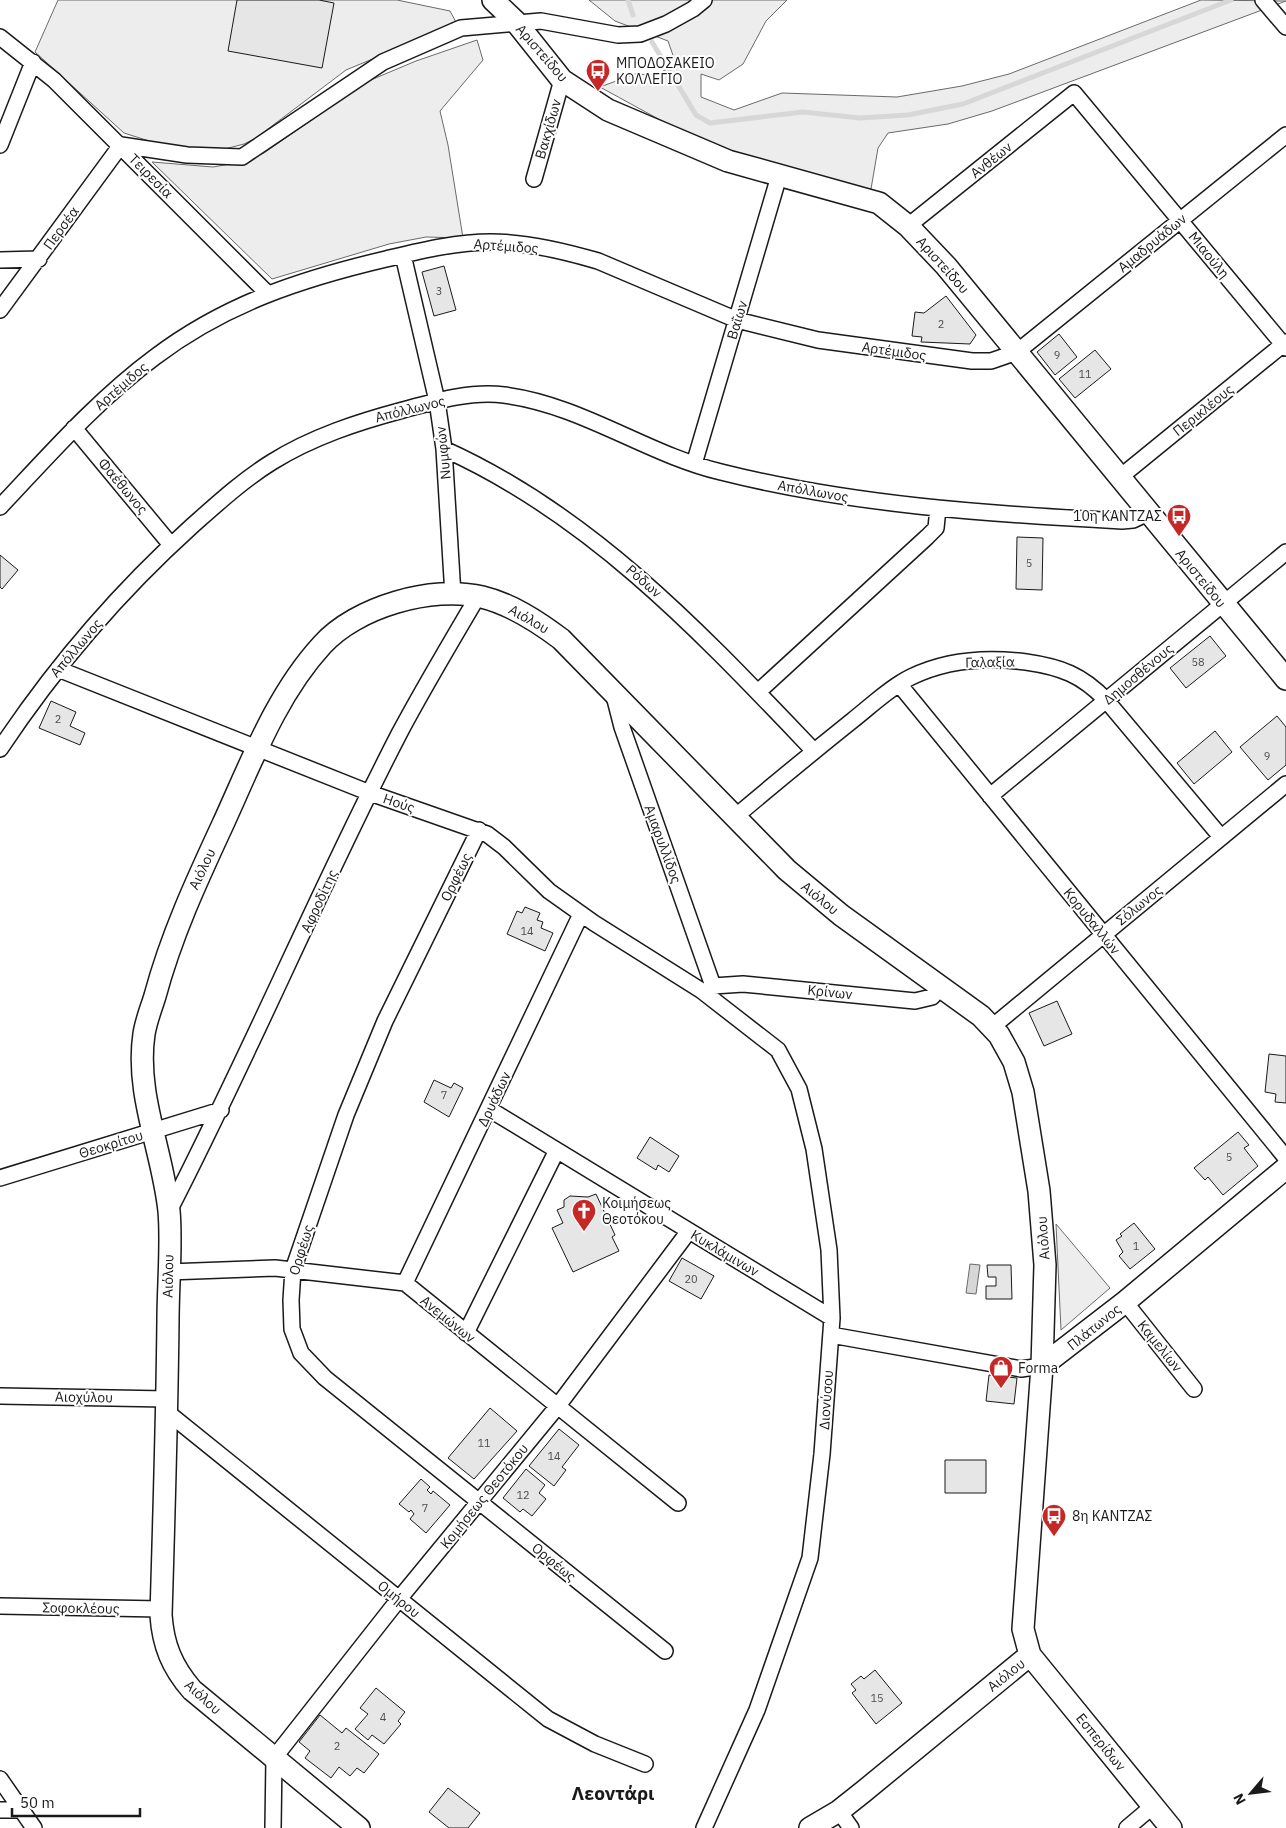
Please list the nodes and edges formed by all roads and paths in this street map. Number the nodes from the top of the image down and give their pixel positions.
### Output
1 (493, 0) edge
2 (704, 0) edge
3 (1263, 0) edge
4 (515, 21) junction
5 (1286, 28) edge
6 (0, 37) edge
7 (33, 62) junction
8 (562, 80) junction
9 (1074, 93) joint
10 (1286, 135) edge
11 (0, 145) edge
12 (120, 145) junction
13 (780, 176) junction
14 (534, 178) dead end
15 (1180, 220) junction
16 (908, 226) junction
17 (403, 255) junction
18 (39, 259) junction
19 (0, 260) edge
20 (267, 292) junction
21 (0, 310) edge
22 (737, 320) junction
23 (1285, 345) edge
24 (1017, 352) junction
25 (437, 401) junction
26 (74, 428) junction
27 (444, 449) junction
28 (694, 464) junction
29 (1119, 478) junction
30 (0, 507) edge
31 (938, 508) junction
32 (1148, 513) junction
33 (171, 545) junction
34 (1286, 552) edge
35 (453, 595) junction
36 (478, 596) junction
37 (1222, 604) junction
38 (58, 670) junction
39 (1286, 679) edge
40 (899, 684) junction
41 (612, 691) junction
42 (758, 692) junction
43 (1106, 700) junction
44 (0, 749) edge
45 (258, 749) junction
46 (814, 751) junction
47 (1286, 784) edge
48 (370, 793) junction
49 (990, 796) junction
50 (735, 817) junction
51 (480, 830) junction
52 (1221, 838) junction
53 (581, 914) junction
54 (1103, 934) junction
55 (941, 987) junction
56 (710, 990) junction
57 (992, 1027) junction
58 (489, 1109) junction
59 (222, 1110) junction
60 (153, 1131) junction
61 (556, 1152) junction
62 (1286, 1158) edge
63 (1286, 1168) edge
64 (0, 1178) edge
65 (169, 1211) junction
66 (689, 1231) junction
67 (293, 1270) junction
68 (168, 1272) junction
69 (405, 1283) junction
70 (1125, 1302) junction
71 (832, 1318) junction
72 (466, 1333) junction
73 (831, 1335) junction
74 (1042, 1366) junction
75 (1194, 1389) dead end
76 (0, 1396) edge
77 (167, 1406) junction
78 (557, 1407) junction
79 (479, 1502) junction
80 (678, 1503) dead end
81 (399, 1599) junction
82 (0, 1606) edge
83 (161, 1609) junction
84 (665, 1651) dead end
85 (1030, 1655) junction
86 (274, 1758) junction
87 (645, 1764) dead end
88 (0, 1780) edge
89 (1153, 1806) junction
90 (0, 1810) edge
91 (19, 1810) junction
92 (839, 1810) junction
93 (34, 1828) edge
94 (273, 1828) edge
95 (360, 1828) edge
96 (704, 1828) edge
97 (810, 1828) edge
98 (851, 1828) edge
99 (1127, 1828) edge
100 (1171, 1828) edge

1 - 4 street, Αριστείδου
2 - 4 street
3 - 5 street
4 - 8 street, Αριστείδου
4 - 12 street
6 - 7 street, Tειρεσία
7 - 11 street
7 - 12 street, Tειρεσία
8 - 13 street, Αριστείδου
8 - 14 street, Βακχίδων
9 - 15 street, Μιαούλη
9 - 16 street, Ανθέων
10 - 15 street, Αμαδρυάδων
12 - 18 street, Περσέα
12 - 20 street, Tειρεσία
13 - 16 street, Αριστείδου
13 - 22 street, Βαΐων
15 - 23 street, Μιαούλη
15 - 24 street, Αμαδρυάδων
16 - 24 street, Αριστείδου
17 - 20 street, Αρτέμιδος
17 - 22 street, Αρτέμιδος
17 - 25 street, Νυμφών
18 - 19 street
18 - 21 street, Περσέα
20 - 26 street, Αρτέμιδος
22 - 24 street, Αρτέμιδος
22 - 28 street, Βαΐων
23 - 29 street, Περικλέους
24 - 29 street, Αριστείδου
25 - 27 street, Νυμφών
25 - 28 street, Απόλλωνος
25 - 33 street, Απόλλωνος
26 - 30 street, Αρτέμιδος
26 - 33 street, Φαέθωνος
27 - 35 street, Νυμφών
27 - 42 street, Ρόδων
28 - 31 street, Απόλλωνος
29 - 32 street, Αριστείδου
31 - 32 street, Απόλλωνος
31 - 42 street
32 - 37 street, Αριστείδου
33 - 38 street, Απόλλωνος
34 - 37 street, Δημοσθένους
35 - 36 street, Αιόλου
35 - 45 street, Αιόλου
36 - 41 street, Αιόλου
36 - 48 street, Αφροδίτης
37 - 39 street, Αριστείδου
37 - 43 street, Δημοσθένους
38 - 44 street, Απόλλωνος
38 - 45 street, Ηούς
40 - 43 street, Γαλαξία
40 - 46 street, Γαλαξία
40 - 49 street, Κορυδαλλών
41 - 50 street, Αιόλου
41 - 56 street, Αμαρυλλίδος
42 - 46 street, Ρόδων
43 - 49 street, Δημοσθένους
43 - 52 street, Γαλαξία
45 - 48 street, Ηούς
45 - 60 street, Αιόλου
46 - 50 street, Γαλαξία
47 - 52 street, Σόλωνος
48 - 51 street, Ηούς
48 - 59 street, Αφροδίτης
49 - 54 street, Κορυδαλλών
50 - 55 street, Αιόλου
51 - 53 street, Ηούς
51 - 67 street, Ορφέως
52 - 54 street, Σόλωνος
53 - 56 street, Ηούς
53 - 58 street, Δρυάδων
54 - 57 street, Σόλωνος
54 - 62 street, Κορυδαλλών
55 - 56 street, Κρίνων
55 - 57 street, Αιόλου
56 - 71 street, Διονύσου
57 - 74 street, Αιόλου
58 - 61 street, Κυκλάμινων
58 - 69 street, Δρυάδων
59 - 60 street, Θεοκρίτου
59 - 65 street, Αφροδίτης
60 - 64 street, Θεοκρίτου
60 - 65 street, Αιόλου
61 - 66 street, Κυκλάμινων
61 - 72 street
63 - 70 street, Πλάτωνος
65 - 68 street, Αιόλου
66 - 71 street, Κυκλάμινων
66 - 78 street, Κομήσεως Θεοτόκου
67 - 68 street
67 - 69 street
67 - 79 street, Ορφέως
68 - 77 street, Αιόλου
69 - 72 street, Ανεμώνων
70 - 74 street, Πλάτωνος
70 - 75 street, Καμελίων
71 - 73 street, Διονύσου
72 - 78 street, Ανεμώνων
73 - 74 street
73 - 96 street, Διονύσου
74 - 85 street, Αιόλου
76 - 77 street, Αιοχύλου
77 - 81 street, Ομήρου
77 - 83 street, Αιόλου
78 - 79 street, Κομήσεως Θεοτόκου
78 - 80 street, Ανεμώνων
79 - 81 street, Κομήσεως Θεοτόκου
79 - 84 street, Ορφέως
81 - 86 street, Κομήσεως Θεοτόκου
81 - 87 street, Ομήρου
82 - 83 street, Σοφοκλέους
83 - 86 street, Αιόλου
85 - 89 street, Εσπερίδων
85 - 92 street, Αιόλου
86 - 94 street
86 - 95 street, Αιόλου
88 - 91 street
89 - 99 street
89 - 100 street, Εσπερίδων
90 - 91 street
91 - 93 street
92 - 97 street, Αιόλου
92 - 98 street

